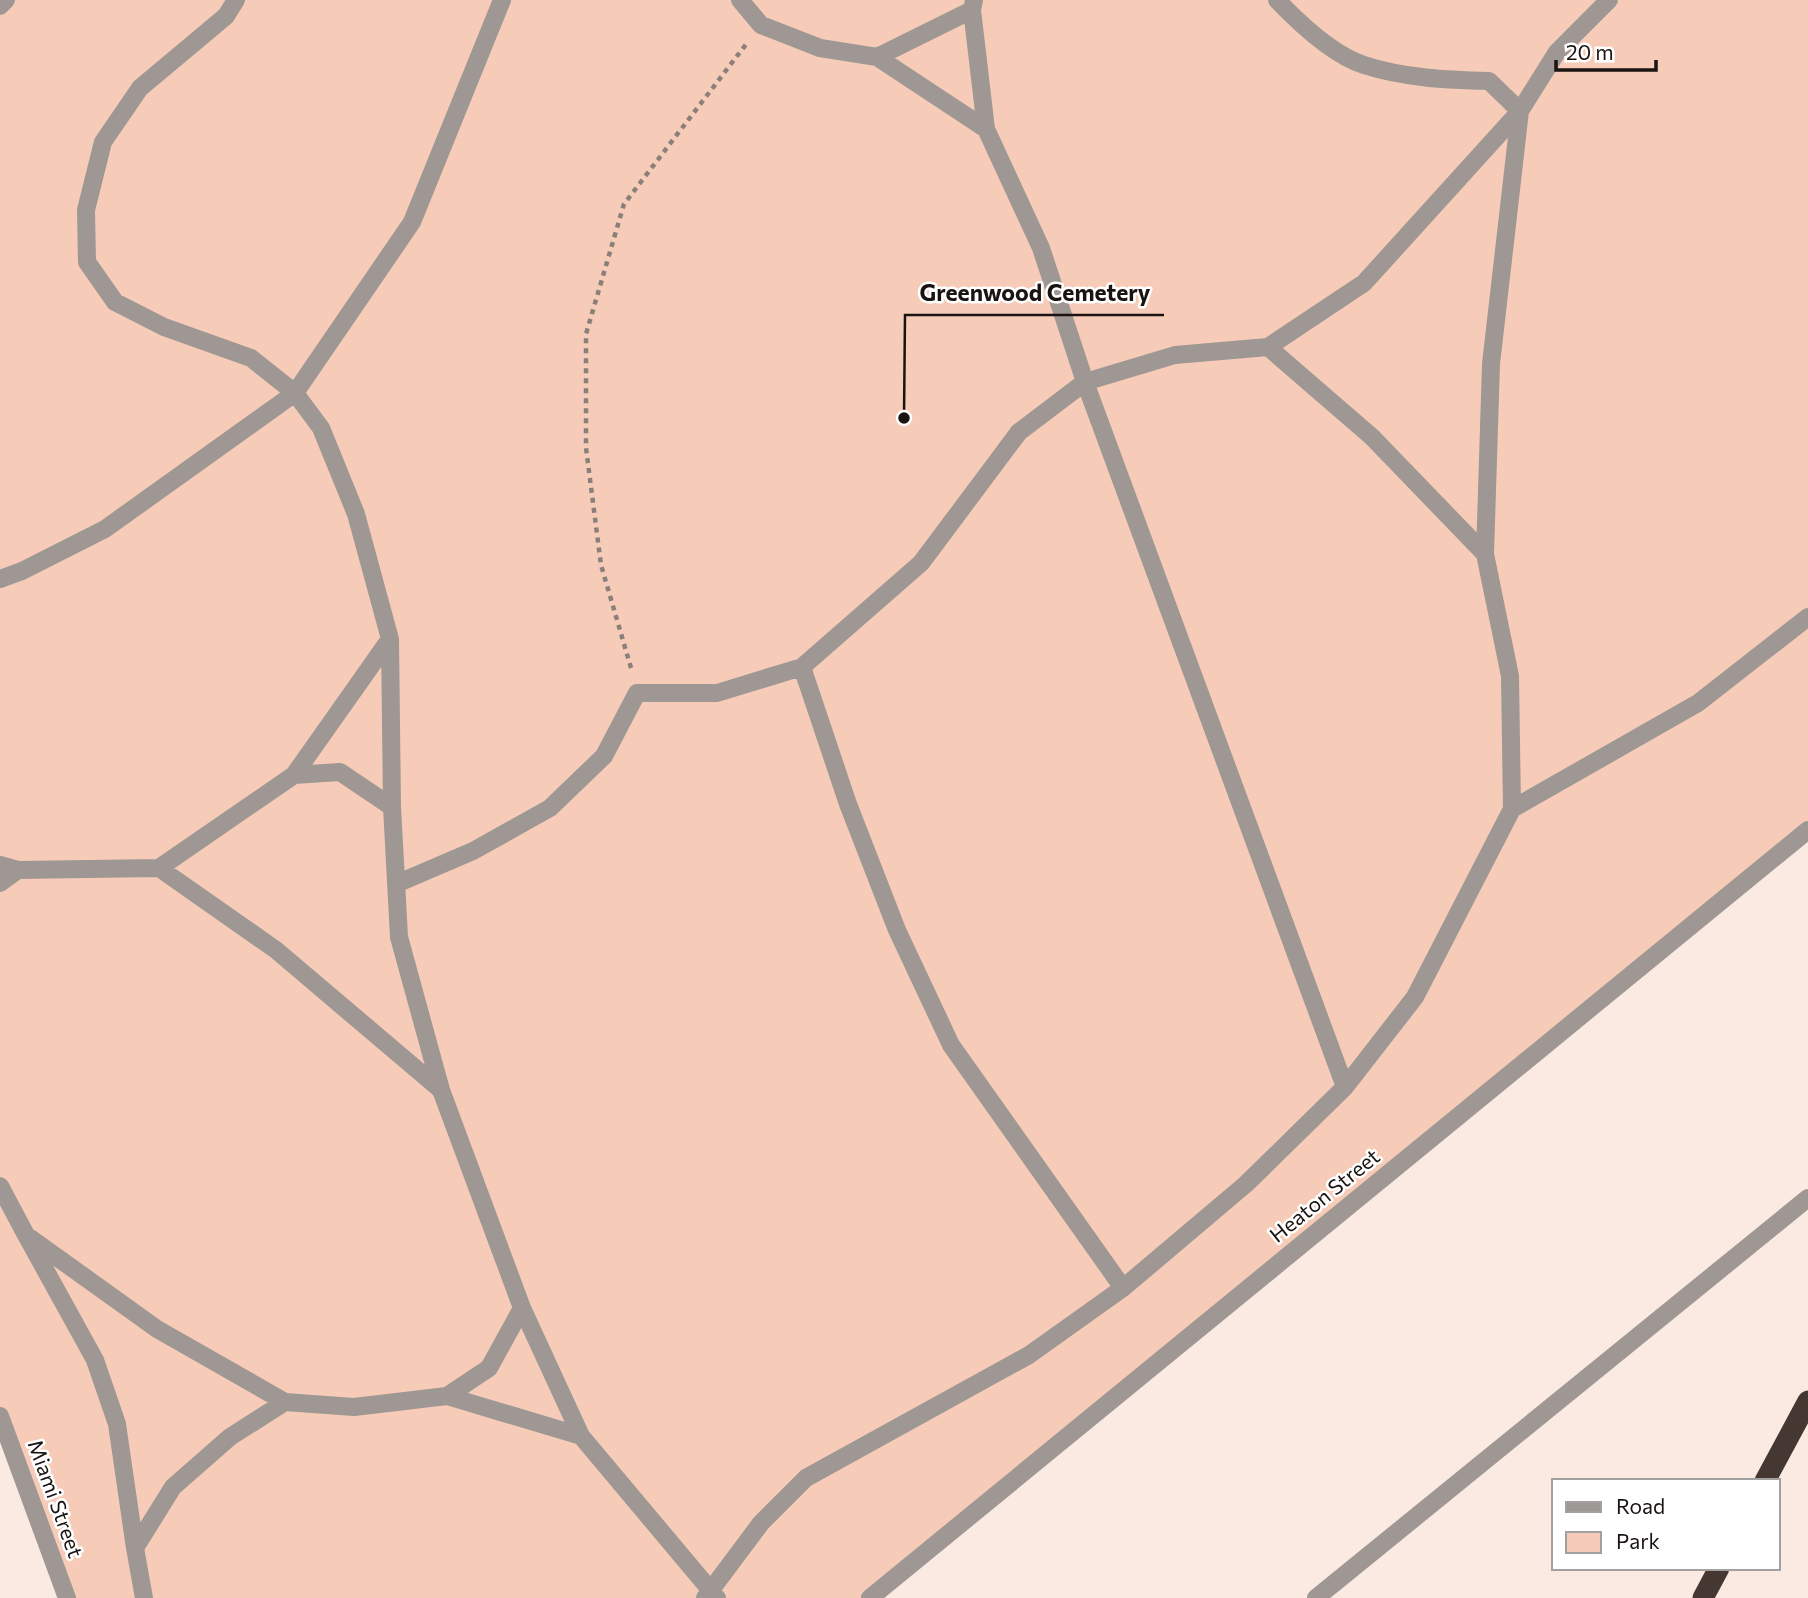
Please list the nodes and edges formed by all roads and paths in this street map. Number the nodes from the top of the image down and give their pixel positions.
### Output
1 (6, 0) edge
2 (236, 0) edge
3 (502, 0) edge
4 (740, 0) edge
5 (1277, 0) edge
6 (1609, 0) edge
7 (973, 5) edge
8 (0, 6) edge
9 (761, 25) junction
10 (877, 57) junction
11 (1520, 111) junction
12 (986, 129) junction
13 (1268, 347) junction
14 (1085, 382) junction
15 (295, 393) junction
16 (1485, 554) junction
17 (0, 579) edge
18 (1808, 617) edge
19 (390, 639) junction
20 (802, 667) junction
21 (638, 693) junction
22 (294, 775) junction
23 (392, 807) junction
24 (1512, 809) junction
25 (1808, 830) edge
26 (0, 865) edge
27 (159, 868) junction
28 (18, 870) junction
29 (0, 883) edge
30 (396, 884) junction
31 (1345, 1087) junction
32 (441, 1090) junction
33 (0, 1186) edge
34 (1808, 1198) edge
35 (26, 1235) junction
36 (1123, 1288) junction
37 (522, 1308) junction
38 (447, 1396) junction
39 (1808, 1401) edge
40 (285, 1402) junction
41 (0, 1416) edge
42 (581, 1436) junction
43 (1766, 1479) edge
44 (135, 1548) junction
45 (1718, 1570) edge
46 (712, 1596) edge
47 (67, 1598) edge
48 (144, 1598) edge
49 (870, 1598) edge
50 (1316, 1598) edge
51 (1703, 1598) edge

1 - 8 street
2 - 15 street
3 - 15 street
4 - 9 street
5 - 11 street
6 - 11 street
7 - 10 street
7 - 12 street
9 - 10 street
9 - 21 path
10 - 12 street
11 - 13 street
11 - 16 street
12 - 14 street
13 - 14 street
13 - 16 street
14 - 20 street
14 - 31 street
15 - 17 street
15 - 19 street
16 - 24 street
18 - 24 street
19 - 22 street
19 - 23 street
20 - 21 street
20 - 36 street
21 - 30 street
22 - 23 street
22 - 27 street
23 - 30 street
24 - 31 street
25 - 49 street, Heaton Street
26 - 28 street
27 - 28 street
27 - 32 street
28 - 29 street
30 - 32 street
31 - 36 street
32 - 37 street
33 - 35 street
34 - 50 street
35 - 40 street
35 - 44 street
36 - 46 street
37 - 38 street
37 - 42 street
38 - 40 street
38 - 42 street
39 - 43 highway
40 - 44 street
41 - 47 street, Miami Street
42 - 46 street
44 - 48 street
45 - 51 highway

